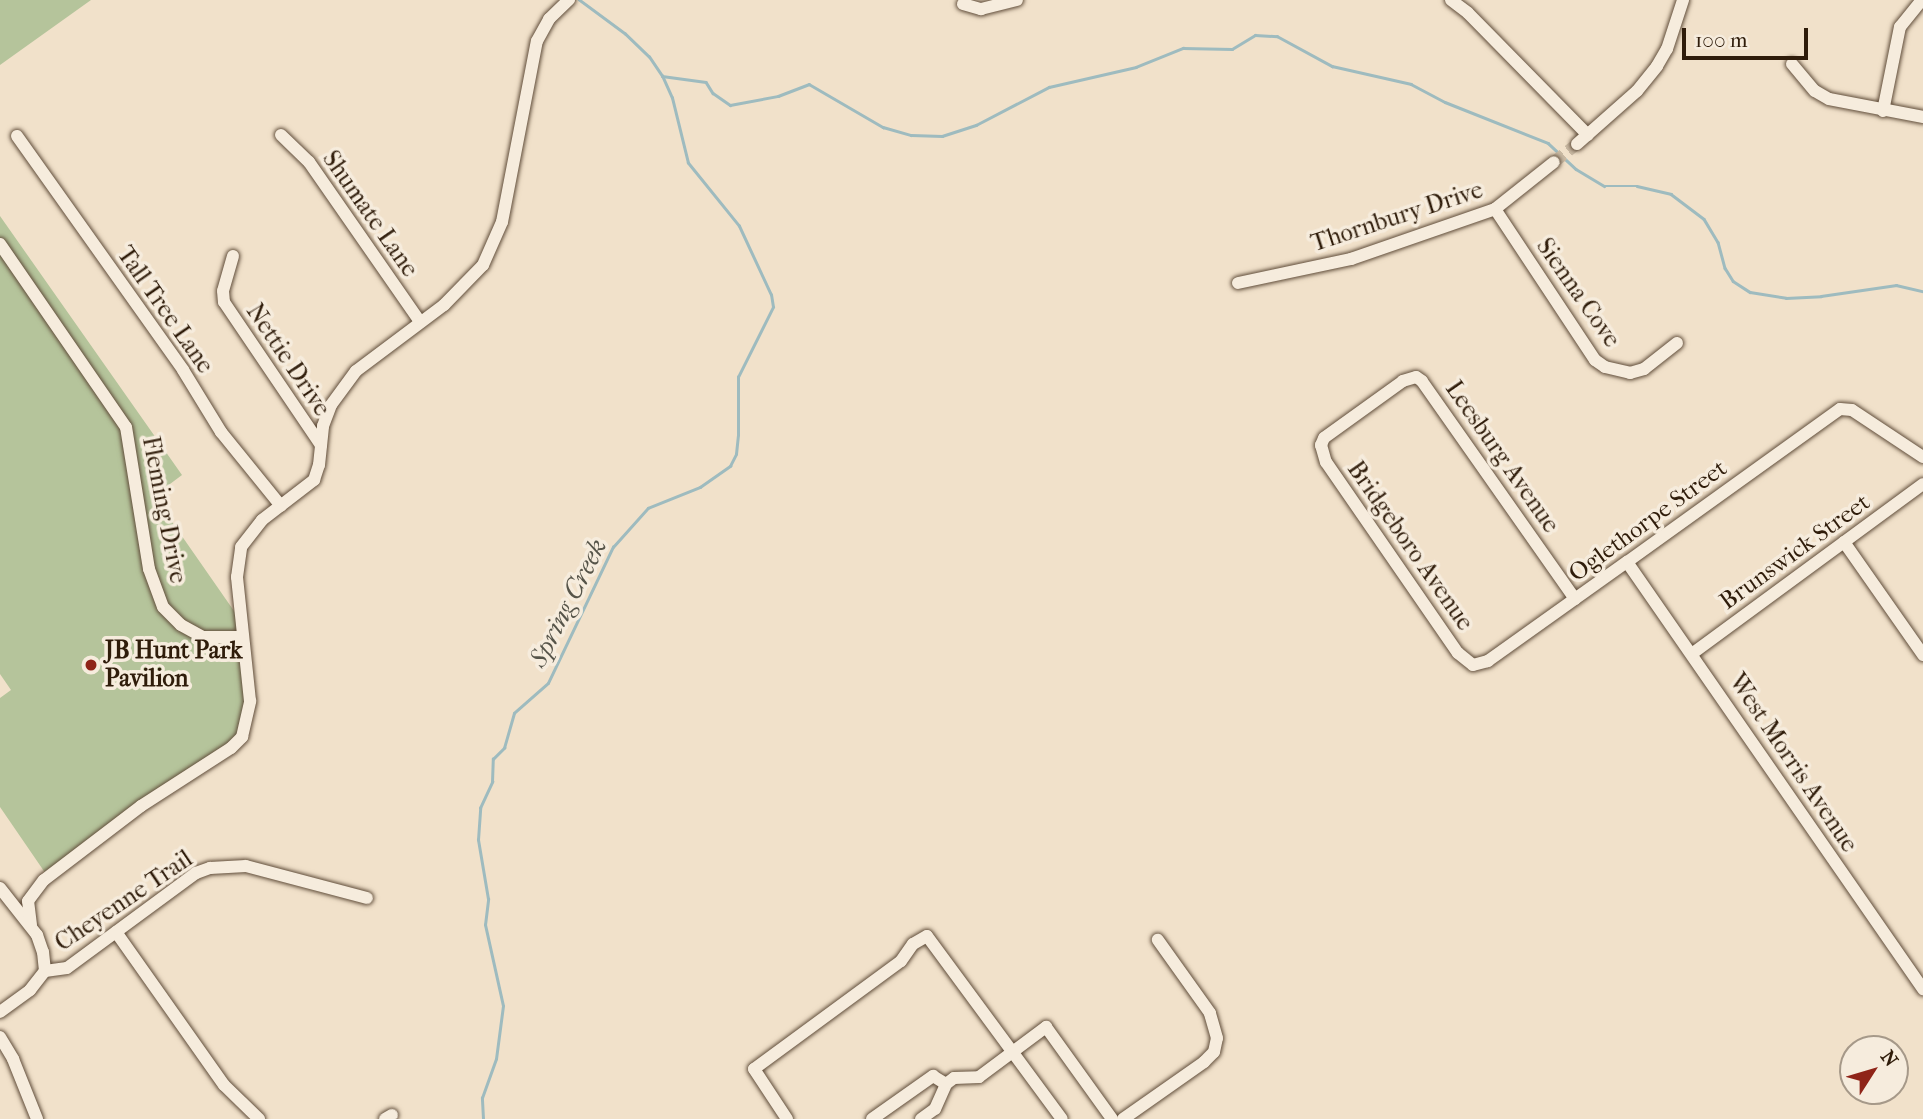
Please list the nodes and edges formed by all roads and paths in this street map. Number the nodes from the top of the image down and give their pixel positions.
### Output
1 (1017, 0) edge
2 (1451, 0) edge
3 (1683, 0) edge
4 (1922, 0) edge
5 (566, 3) edge
6 (963, 4) dead end
7 (1792, 64) dead end
8 (1883, 111) junction
9 (1923, 117) edge
10 (281, 135) dead end
11 (1588, 135) junction
12 (17, 136) dead end
13 (1577, 144) tunnel mouth
14 (1554, 162) tunnel mouth
15 (1495, 209) junction
16 (0, 244) edge
17 (233, 256) dead end
18 (1238, 283) dead end
19 (420, 322) junction
20 (1677, 343) dead end
21 (1416, 377) joint
22 (321, 445) junction
23 (1923, 457) edge
24 (1923, 484) edge
25 (281, 506) junction
26 (1844, 542) junction
27 (1627, 562) junction
28 (1575, 599) junction
29 (243, 637) junction
30 (1693, 653) junction
31 (1923, 655) edge
32 (1473, 665) joint
33 (0, 888) edge
34 (367, 898) dead end
35 (31, 925) junction
36 (116, 932) junction
37 (1158, 940) dead end
38 (45, 971) junction
39 (1923, 989) edge
40 (1, 1008) edge
41 (0, 1037) edge
42 (1013, 1052) junction
43 (946, 1084) junction
44 (37, 1119) edge
45 (259, 1119) edge
46 (787, 1119) edge
47 (872, 1119) edge
48 (921, 1119) edge
49 (1062, 1119) edge
50 (1112, 1119) edge
51 (1123, 1119) edge

1 - 6 street
2 - 11 street
3 - 11 street
4 - 8 street
5 - 19 street
7 - 8 street
8 - 9 street
10 - 19 street, Shumate Lane
11 - 13 street
12 - 25 street, Tall Tree Lane
14 - 15 street, Thornbury Drive
15 - 18 street, Thornbury Drive
15 - 20 street, Sienna Cove
16 - 29 street, Fleming Drive
17 - 22 street, Nettie Drive
19 - 22 street
21 - 28 street, Leesburg Avenue
21 - 32 street, Bridgeboro Avenue
22 - 25 street
23 - 27 street, Oglethorpe Street
24 - 26 street, Brunswick Street
25 - 29 street
26 - 30 street, Brunswick Street
26 - 31 street
27 - 28 street, Oglethorpe Street
27 - 30 street, West Morris Avenue
28 - 32 street, Oglethorpe Street
29 - 35 street
30 - 39 street, West Morris Avenue
33 - 35 street
34 - 36 street, Cheyenne Trail
35 - 38 street
36 - 38 street, Cheyenne Trail
36 - 45 street
37 - 51 street
38 - 40 street, Cheyenne Trail
41 - 44 street
42 - 43 street
42 - 46 street
42 - 49 street
42 - 50 street
43 - 47 street
43 - 48 street

